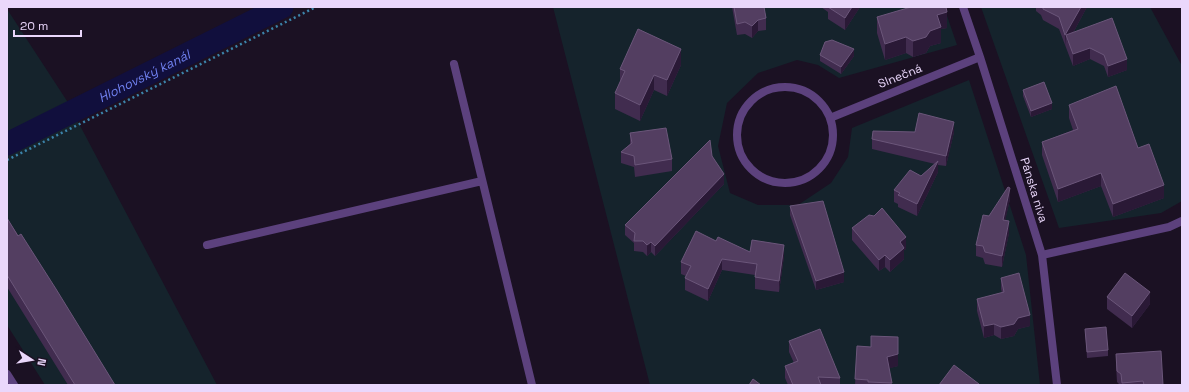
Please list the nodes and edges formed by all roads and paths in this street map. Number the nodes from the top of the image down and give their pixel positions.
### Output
1 (316, 7) edge
2 (963, 7) edge
3 (980, 57) junction
4 (454, 64) dead end
5 (830, 118) junction
6 (7, 160) edge
7 (482, 181) junction
8 (1182, 221) edge
9 (207, 245) dead end
10 (1042, 255) junction
11 (7, 374) edge
12 (14, 385) edge
13 (532, 385) edge
14 (1057, 385) edge

1 - 6 path
2 - 3 street, Pánska niva
3 - 5 street, Slnečná
3 - 10 street, Pánska niva
4 - 7 street
5 - 5 street
7 - 9 street
7 - 13 street
8 - 10 street
10 - 14 street, Pánska niva
11 - 12 street

